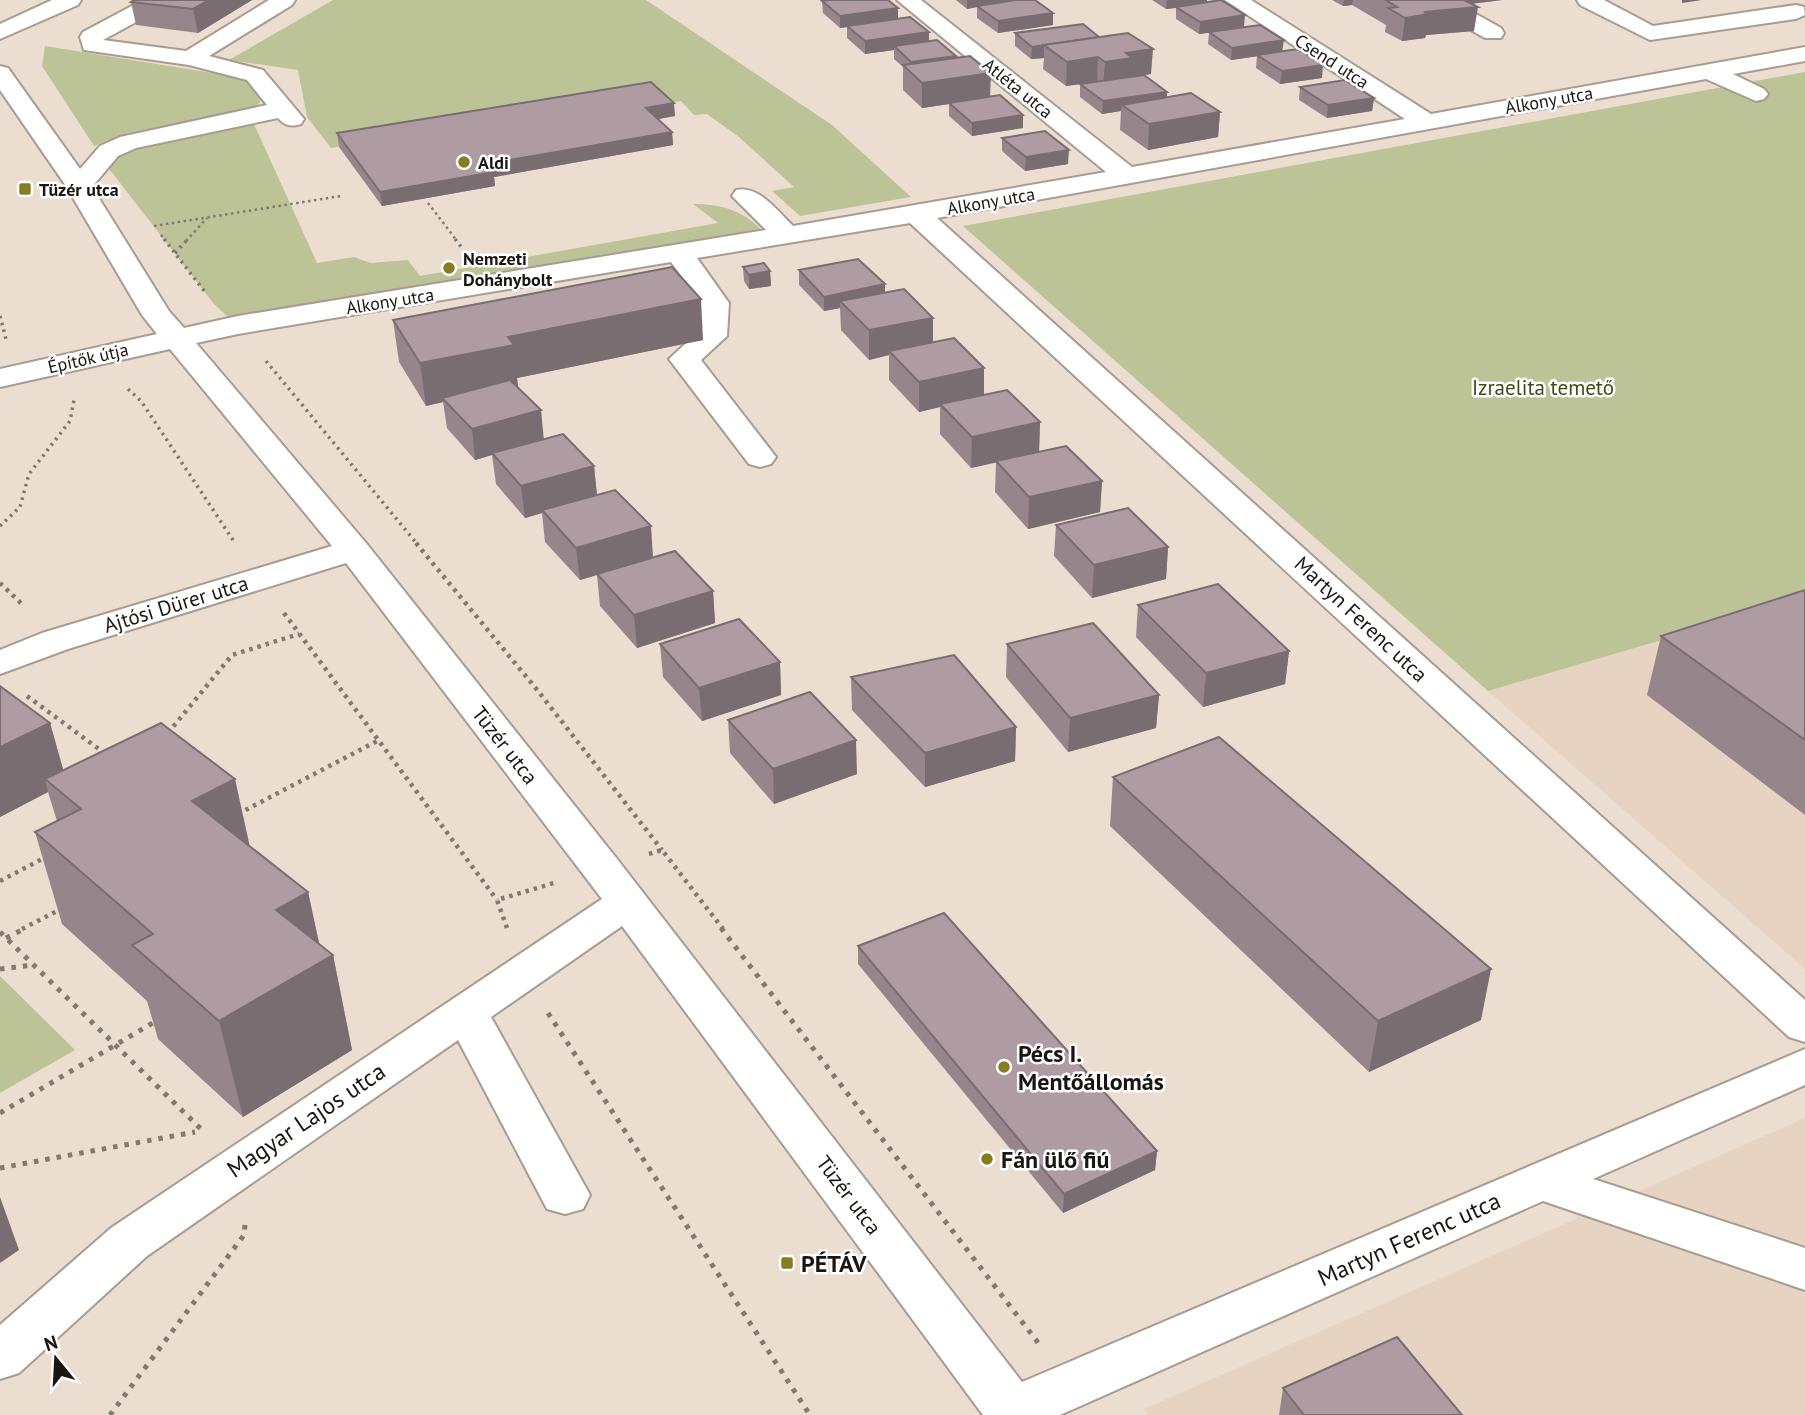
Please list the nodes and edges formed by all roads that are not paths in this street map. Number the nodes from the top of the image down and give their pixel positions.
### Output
1 (70, 0) edge
2 (159, 0) edge
3 (284, 0) edge
4 (908, 0) edge
5 (1236, 0) edge
6 (1435, 0) edge
7 (1588, 0) edge
8 (1770, 0) edge
9 (1800, 14) edge
10 (0, 32) edge
11 (1493, 33) dead end
12 (1805, 54) edge
13 (190, 58) junction
14 (1709, 71) junction
15 (0, 72) edge
16 (1756, 94) dead end
17 (1427, 122) junction
18 (1127, 176) junction
19 (79, 186) junction
20 (745, 196) dead end
21 (916, 214) junction
22 (787, 235) junction
23 (679, 254) junction
24 (176, 338) junction
25 (0, 378) edge
26 (760, 457) dead end
27 (354, 550) junction
28 (0, 663) edge
29 (627, 902) junction
30 (465, 1011) junction
31 (1805, 1026) edge
32 (1805, 1066) edge
33 (1541, 1181) junction
34 (565, 1195) dead end
35 (1805, 1269) edge
36 (0, 1357) edge
37 (1014, 1413) edge

1 - 10 street
2 - 13 street
3 - 13 street
4 - 18 street, Atléta utca
5 - 17 street, Csend utca
6 - 11 street
7 - 9 street
8 - 9 street
12 - 14 street, Alkony utca
13 - 19 street
14 - 16 street
14 - 17 street, Alkony utca
15 - 19 street, Tüzér utca
17 - 18 street, Alkony utca
18 - 21 street, Alkony utca
19 - 24 street, Tüzér utca
20 - 22 street
21 - 22 street, Alkony utca
21 - 31 street, Martyn Ferenc utca
22 - 23 street, Alkony utca
23 - 24 street, Alkony utca
23 - 26 street
24 - 25 street, Építők útja
24 - 27 street, Tüzér utca
27 - 28 street, Ajtósi Dürer utca
27 - 29 street, Tüzér utca
29 - 30 street, Magyar Lajos utca
29 - 37 street, Tüzér utca
30 - 34 street
30 - 36 street, Magyar Lajos utca
32 - 33 street, Martyn Ferenc utca
33 - 35 street
33 - 37 street, Martyn Ferenc utca

